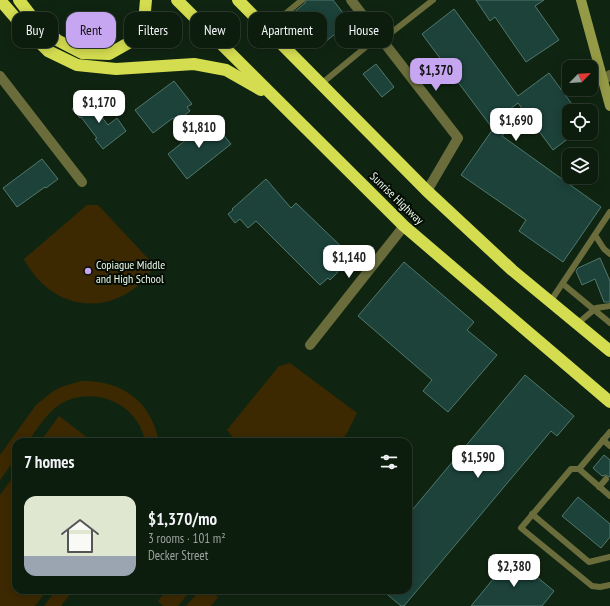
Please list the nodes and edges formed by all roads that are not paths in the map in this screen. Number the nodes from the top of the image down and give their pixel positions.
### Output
1 (0, 0) edge
2 (19, 0) edge
3 (146, 0) edge
4 (177, 0) edge
5 (238, 0) edge
6 (243, 0) edge
7 (302, 0) edge
8 (351, 0) edge
9 (432, 0) edge
10 (581, 0) edge
11 (250, 12) edge
12 (251, 12) edge
13 (288, 12) edge
14 (360, 12) edge
15 (393, 28) edge
16 (286, 48) edge
17 (367, 48) edge
18 (388, 48) edge
19 (0, 76) edge
20 (607, 78) edge
21 (321, 84) junction
22 (274, 98) junction
23 (610, 106) edge
24 (82, 182) dead end
25 (427, 191) junction
26 (610, 212) edge
27 (404, 226) junction
28 (595, 235) junction
29 (610, 254) edge
30 (563, 284) junction
31 (550, 302) junction
32 (610, 306) edge
33 (594, 310) junction
34 (610, 323) edge
35 (577, 324) junction
36 (310, 345) dead end
37 (610, 351) edge
38 (610, 402) edge
39 (610, 432) edge
40 (603, 440) junction
41 (610, 446) edge
42 (579, 469) junction
43 (606, 479) dead end
44 (599, 487) junction
45 (610, 496) edge
46 (532, 514) junction
47 (610, 557) edge
48 (610, 585) edge

1 - 22 highway
2 - 3 highway
4 - 22 highway, Sunrise Highway
5 - 11 highway
6 - 12 highway
7 - 13 lane
8 - 14 street
9 - 15 lane
10 - 20 street
16 - 21 highway
17 - 21 lane
18 - 25 street
19 - 24 street
20 - 23 street
21 - 25 highway
22 - 27 highway, Sunrise Highway
25 - 31 highway
26 - 28 lane
27 - 36 street
27 - 38 highway, Sunrise Highway
28 - 29 lane
28 - 30 lane
30 - 31 lane
30 - 33 lane
31 - 35 highway
32 - 33 lane
33 - 34 lane
33 - 35 lane
35 - 37 highway
39 - 40 lane
40 - 41 lane
40 - 42 lane
42 - 44 lane
42 - 46 lane
43 - 44 lane
44 - 45 lane
46 - 47 lane
46 - 48 lane

